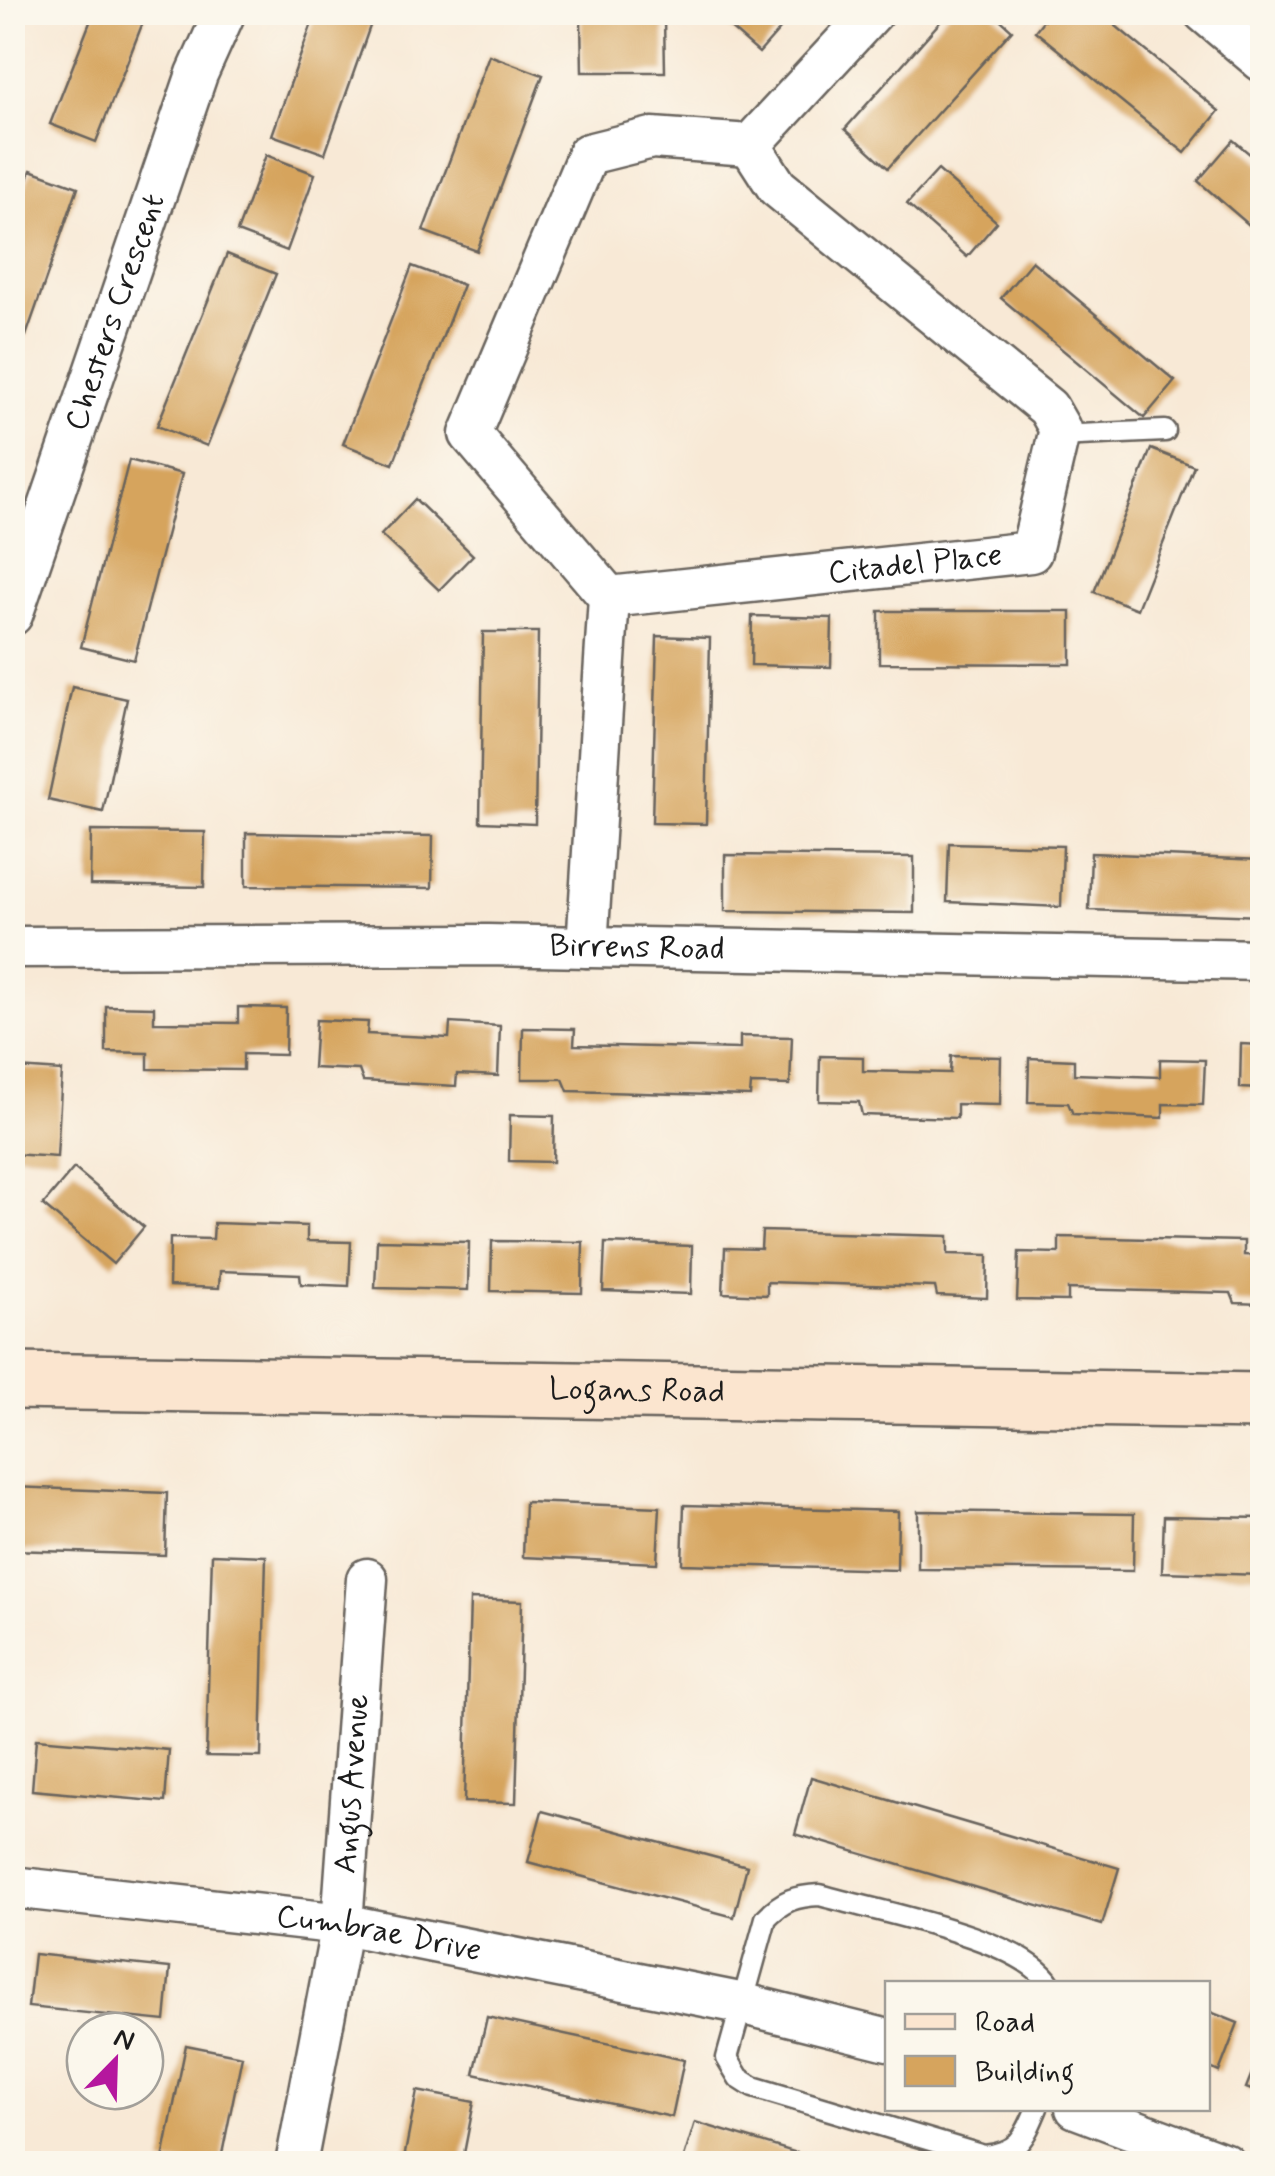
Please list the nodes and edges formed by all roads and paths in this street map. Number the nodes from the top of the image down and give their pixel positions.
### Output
1 (225, 12) edge
2 (873, 12) edge
3 (1204, 12) edge
4 (1262, 61) edge
5 (750, 145) junction
6 (1165, 430) dead end
7 (1058, 436) junction
8 (609, 597) junction
9 (12, 615) edge
10 (588, 946) junction
11 (12, 947) edge
12 (1262, 960) edge
13 (12, 1381) edge
14 (1262, 1401) edge
15 (366, 1578) dead end
16 (12, 1887) edge
17 (342, 1924) junction
18 (1047, 1981) edge
19 (740, 2002) junction
20 (885, 2039) edge
21 (1036, 2111) edge
22 (1084, 2111) edge
23 (296, 2164) edge
24 (1225, 2164) edge

1 - 9 street, Chesters Crescent
2 - 5 street
3 - 4 street
5 - 7 street
5 - 8 street
6 - 7 lane
7 - 8 street, Citadel Place
8 - 10 street
10 - 11 street, Birrens Road
10 - 12 street, Birrens Road
13 - 14 street, Logans Road
15 - 17 street, Angus Avenue
16 - 17 street, Cumbrae Drive
17 - 19 street, Cumbrae Drive
17 - 23 street, Angus Avenue
18 - 19 lane
19 - 20 street, Cumbrae Drive
19 - 21 lane
22 - 24 street

